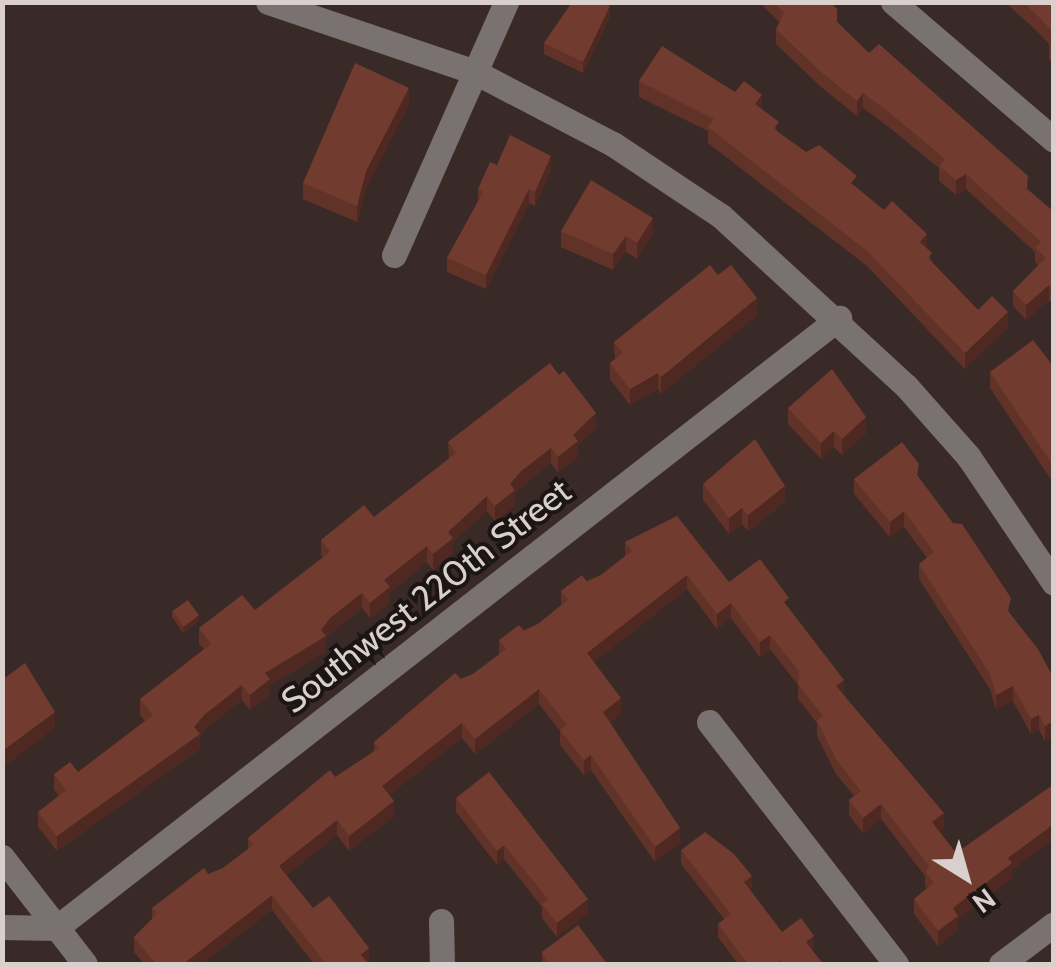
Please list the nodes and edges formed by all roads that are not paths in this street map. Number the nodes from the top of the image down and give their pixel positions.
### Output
1 (268, 2) edge
2 (506, 2) edge
3 (894, 2) edge
4 (475, 72) junction
5 (1054, 140) edge
6 (394, 255) dead end
7 (838, 318) junction
8 (1054, 583) edge
9 (709, 722) dead end
10 (2, 858) edge
11 (441, 921) dead end
12 (1054, 924) edge
13 (2, 927) edge
14 (56, 928) junction
15 (85, 964) edge
16 (442, 964) edge
17 (896, 964) edge
18 (1001, 964) edge

1 - 4 street
2 - 4 street
3 - 5 street
4 - 6 street
4 - 7 street
7 - 8 street
7 - 14 street, Southwest 220th Street
9 - 17 street
10 - 14 street
11 - 16 street
12 - 18 street
13 - 14 street
14 - 15 street

